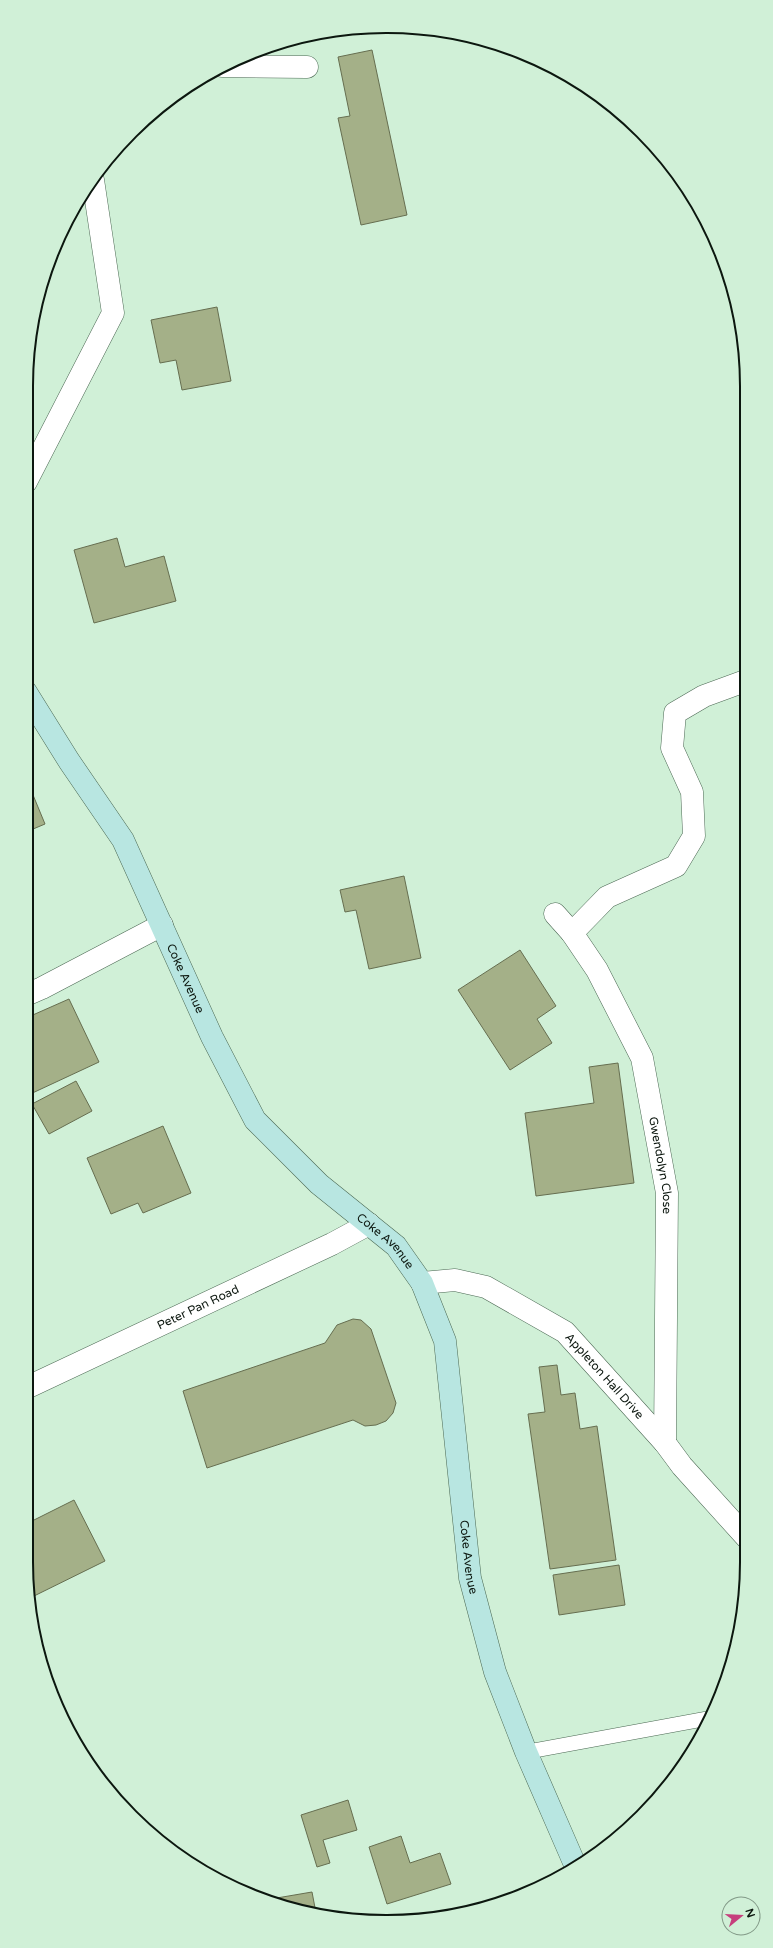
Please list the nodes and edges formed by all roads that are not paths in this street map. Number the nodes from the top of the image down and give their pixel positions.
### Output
1 (237, 66) edge
2 (307, 67) dead end
3 (94, 188) edge
4 (33, 468) edge
5 (740, 683) edge
6 (33, 703) edge
7 (555, 914) dead end
8 (162, 925) junction
9 (572, 933) junction
10 (33, 992) edge
11 (369, 1224) junction
12 (422, 1283) junction
13 (33, 1385) edge
14 (665, 1443) junction
15 (740, 1530) edge
16 (703, 1720) edge
17 (526, 1752) junction
18 (573, 1861) edge

1 - 2 street
3 - 4 street
5 - 9 street
6 - 8 street, Coke Avenue
7 - 9 street, Gwendolyn Close
8 - 10 street
8 - 11 street, Coke Avenue
9 - 14 street, Gwendolyn Close
11 - 12 street, Coke Avenue
11 - 13 street, Peter Pan Road
12 - 14 street, Appleton Hall Drive
12 - 17 street, Coke Avenue
14 - 15 street, Appleton Hall Drive
16 - 17 lane
17 - 18 street, Coke Avenue

